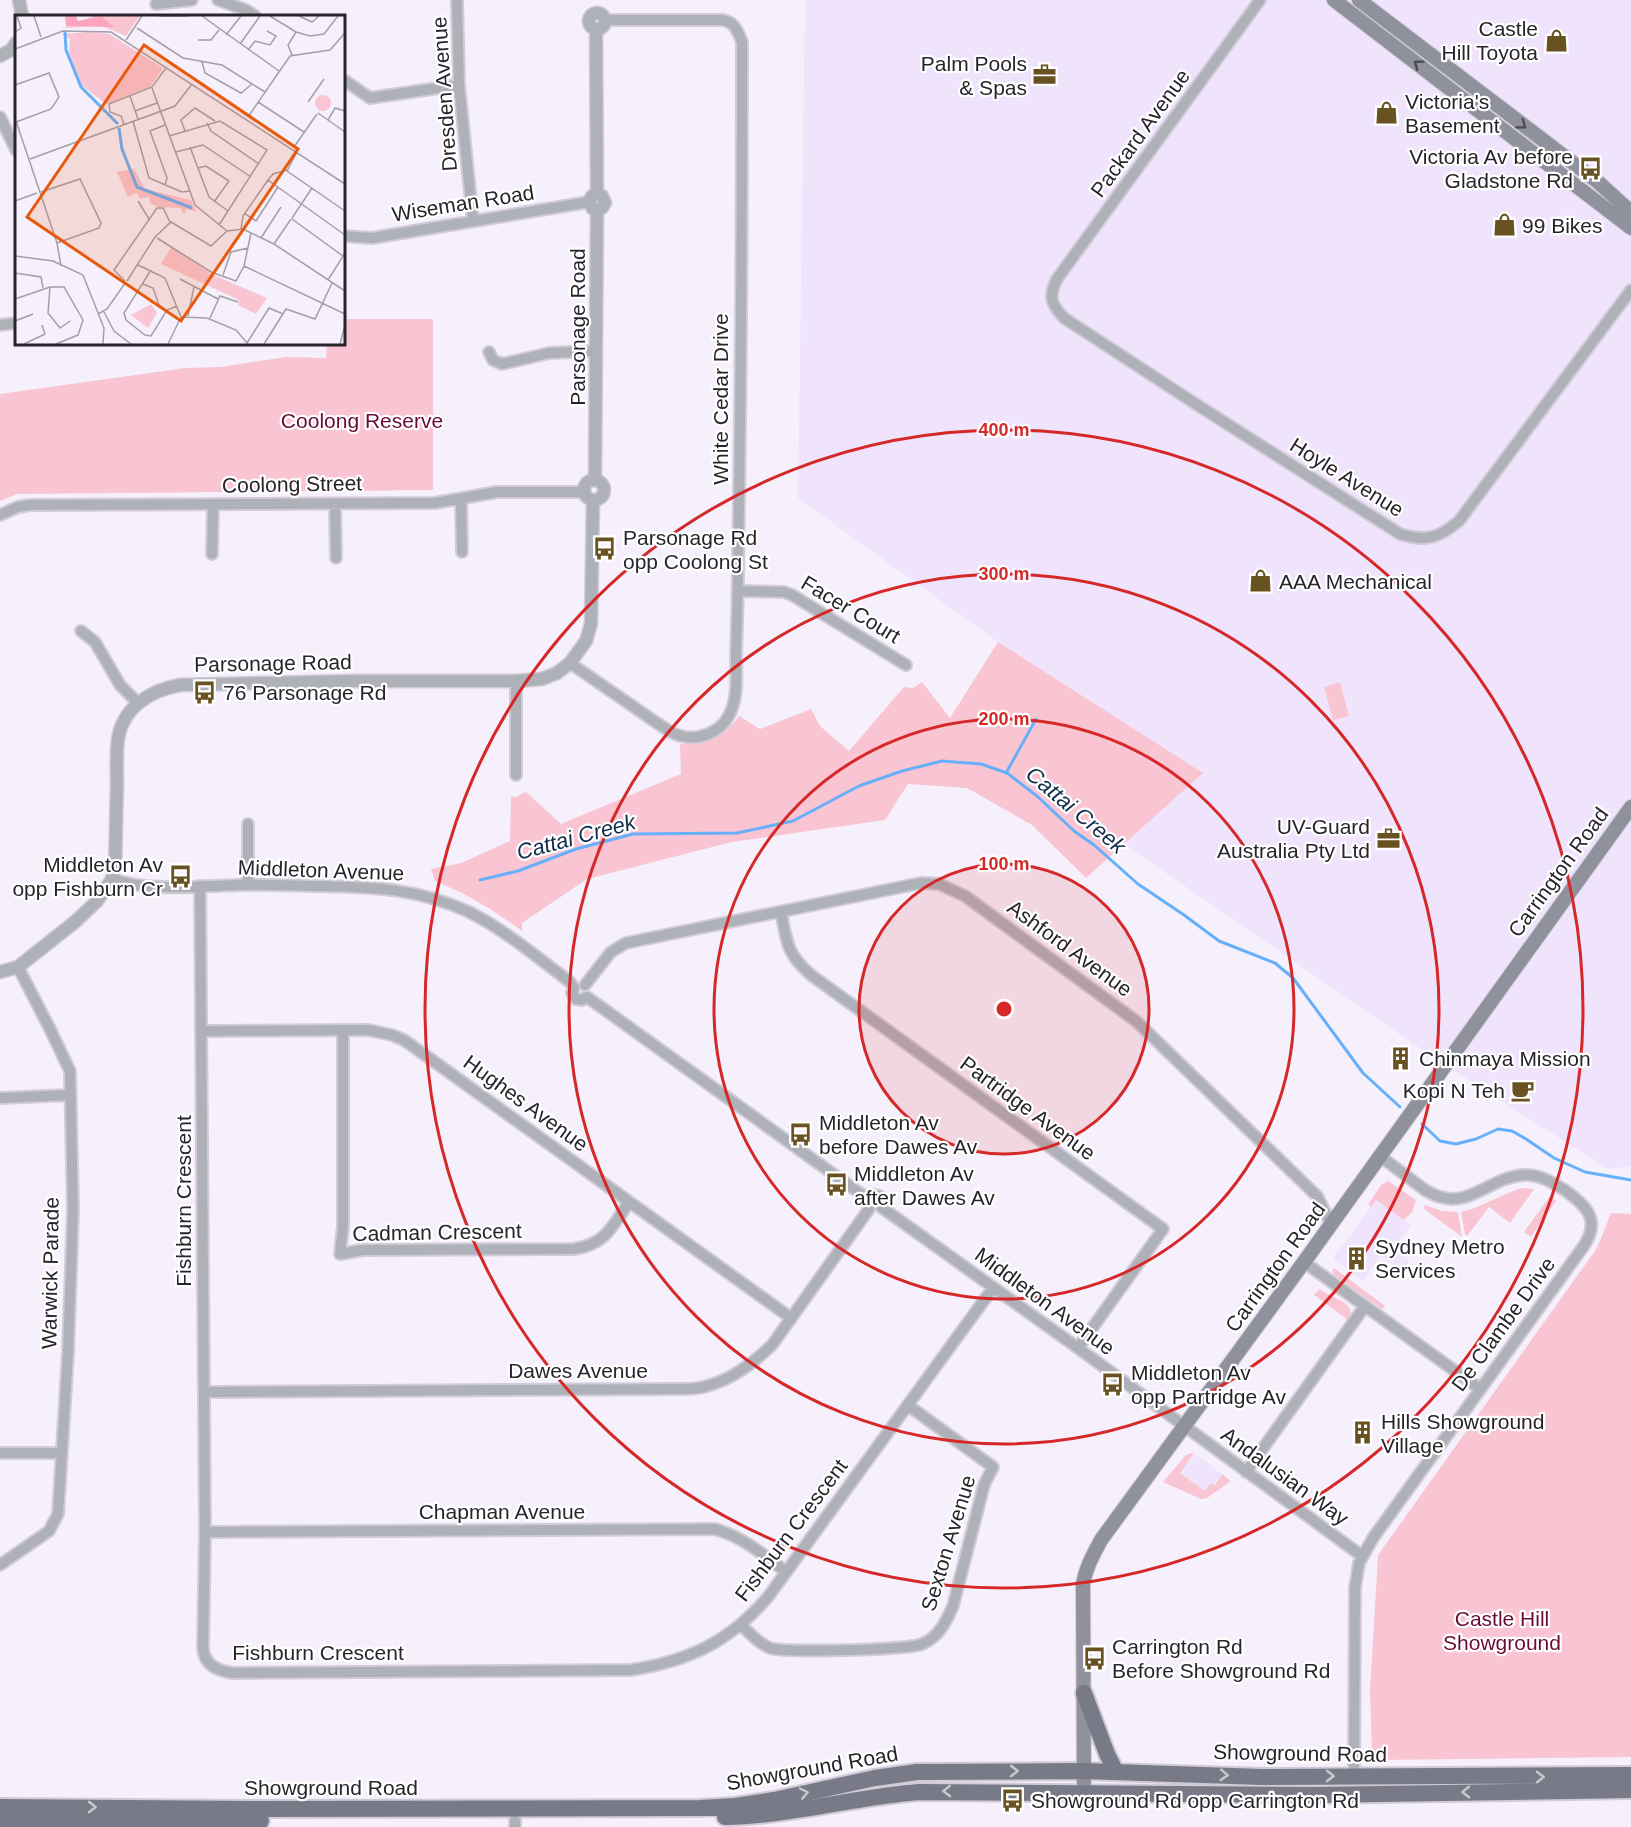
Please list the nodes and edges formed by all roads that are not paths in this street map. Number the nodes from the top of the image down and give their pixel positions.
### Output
1 (19, 0) edge
2 (192, 0) edge
3 (218, 0) edge
4 (457, 0) edge
5 (1260, 0) edge
6 (1334, 0) edge
7 (1359, 0) edge
8 (156, 6) edge
9 (22, 15) edge
10 (254, 15) edge
11 (598, 15) edge
12 (1384, 20) junction
13 (1376, 32) junction
14 (15, 44) edge
15 (0, 56) edge
16 (1445, 75) junction
17 (345, 81) edge
18 (459, 85) junction
19 (0, 117) edge
20 (15, 148) edge
21 (594, 202) junction
22 (1631, 212) edge
23 (473, 221) junction
24 (1631, 228) edge
25 (345, 236) edge
26 (1051, 290) joint
27 (1631, 290) edge
28 (15, 323) edge
29 (0, 325) edge
30 (596, 351) junction
31 (489, 352) dead end
32 (589, 496) junction
33 (461, 498) junction
34 (335, 504) junction
35 (213, 505) junction
36 (0, 514) edge
37 (462, 552) dead end
38 (212, 554) dead end
39 (336, 558) dead end
40 (738, 591) junction
41 (81, 631) dead end
42 (570, 663) junction
43 (906, 665) dead end
44 (516, 681) junction
45 (138, 703) junction
46 (516, 775) dead end
47 (1631, 807) edge
48 (248, 824) dead end
49 (112, 879) junction
50 (248, 885) junction
51 (200, 886) junction
52 (781, 912) junction
53 (18, 967) junction
54 (0, 972) edge
55 (579, 987) junction
56 (343, 1030) junction
57 (202, 1031) junction
58 (70, 1095) junction
59 (0, 1098) edge
60 (1380, 1156) junction
61 (629, 1202) junction
62 (869, 1204) junction
63 (1331, 1224) junction
64 (1304, 1262) junction
65 (993, 1288) junction
66 (1365, 1306) junction
67 (791, 1318) junction
68 (1078, 1348) junction
69 (1480, 1389) junction
70 (204, 1392) junction
71 (909, 1406) junction
72 (1185, 1427) junction
73 (0, 1453) edge
74 (62, 1453) junction
75 (1246, 1472) junction
76 (205, 1532) junction
77 (1362, 1556) junction
78 (0, 1565) edge
79 (786, 1572) junction
80 (741, 1625) junction
81 (1084, 1693) junction
82 (1084, 1771) junction
83 (1116, 1772) junction
84 (1631, 1775) edge
85 (1354, 1785) junction
86 (1631, 1790) edge
87 (1084, 1793) junction
88 (0, 1807) edge
89 (34, 1818) edge
90 (0, 1822) edge
91 (515, 1823) edge

1 - 9 street
2 - 8 street
3 - 10 street
4 - 18 street, Dresden Avenue
5 - 26 street, Packard Avenue
6 - 13 main road
7 - 12 main road
11 - 21 street, Parsonage Road
11 - 40 street, White Cedar Drive
12 - 13 main road
12 - 16 main road
16 -> 13 main road
14 - 15 street
16 -> 22 main road
16 - 24 main road
17 - 18 street
18 - 23 street, Dresden Avenue
19 - 20 street
21 - 23 street, Wiseman Road
21 - 30 street, Parsonage Road
23 - 25 street, Wiseman Road
26 - 27 street, Hoyle Avenue
28 - 29 street
30 - 31 street
30 - 32 street, Parsonage Road
32 - 33 street, Coolong Street
32 - 42 street, Parsonage Road
33 - 34 street, Coolong Street
33 - 37 street
34 - 35 street, Coolong Street
34 - 39 street
35 - 36 street, Coolong Street
35 - 38 street
40 - 42 street, White Cedar Drive
40 - 43 street, Facer Court
41 - 45 street
42 - 44 street, Parsonage Road
44 - 45 street, Parsonage Road
44 - 46 street
45 - 49 street, Parsonage Road
47 - 60 main road, Carrington Road
48 - 50 street
49 - 51 street, Middleton Avenue
49 - 53 street, Parsonage Road
50 - 51 street, Middleton Avenue
50 - 55 street, Middleton Avenue
51 - 57 street, Fishburn Crescent
52 - 55 street, Ashford Avenue
52 - 63 street, Ashford Avenue
52 - 68 street, Partridge Avenue
53 - 54 street, Parsonage Road
53 - 58 street, Warwick Parade
55 - 62 street
56 - 57 street, Hughes Avenue
56 - 61 street, Hughes Avenue
56 - 61 street, Cadman Crescent
57 - 70 street, Fishburn Crescent
58 - 59 street
58 - 74 street, Warwick Parade
60 - 63 main road, Carrington Road
60 - 69 street, De Clambe Drive
61 - 67 street, Hughes Avenue
62 - 65 street, Middleton Avenue
62 - 67 street, Dawes Avenue
63 - 64 main road, Carrington Road
64 - 66 street
64 - 72 main road, Carrington Road
65 - 68 street, Middleton Avenue
65 - 71 street, Fishburn Crescent
66 - 69 street
66 - 75 street
67 - 70 street, Dawes Avenue
68 - 72 street, Middleton Avenue
69 - 77 street, De Clambe Drive
70 - 76 street, Fishburn Crescent
71 - 79 street, Fishburn Crescent
71 - 80 street, Sexton Avenue
72 - 75 street, Andalusian Way
72 - 81 main road, Carrington Road
73 - 74 street
74 - 78 street, Warwick Parade
75 - 77 street, Andalusian Way
76 - 79 street, Chapman Avenue
76 - 80 street, Fishburn Crescent
77 - 85 street, De Clambe Drive
79 - 80 street, Fishburn Crescent
81 - 82 main road, Carrington Road
81 - 83 main road
82 - 83 main road, Showground Road
82 - 87 main road, Carrington Road
89 -> 82 main road, Showground Road
83 -> 85 main road, Showground Road
85 -> 84 main road, Showground Road
86 -> 85 main road, Showground Road
85 - 87 main road, Showground Road
87 -> 91 main road, Showground Road
88 - 89 main road, Showground Road
89 - 90 main road, Showground Road
89 - 91 main road, Showground Road

